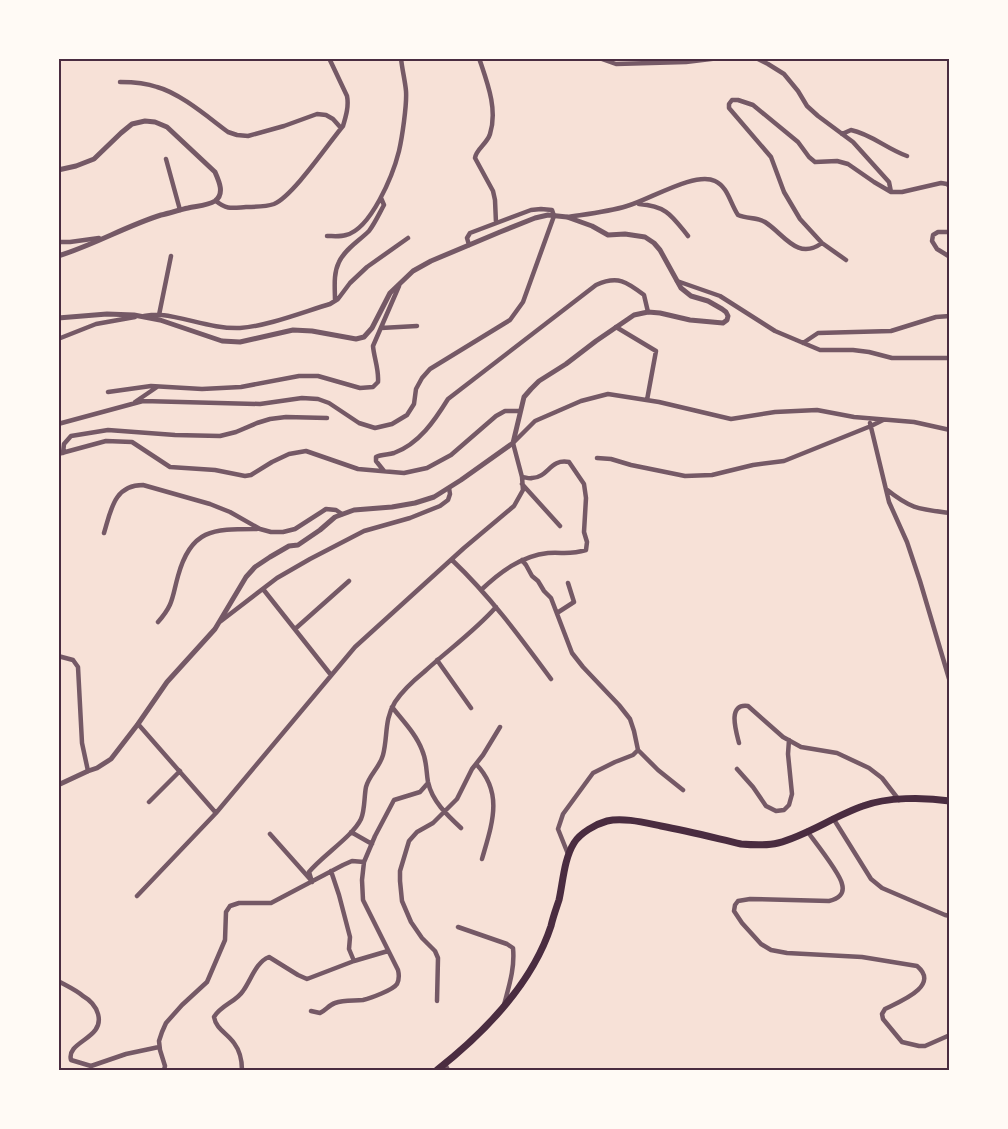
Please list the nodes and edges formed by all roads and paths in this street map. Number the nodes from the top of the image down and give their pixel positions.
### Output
1 (329, 58) edge
2 (401, 58) edge
3 (479, 58) edge
4 (599, 58) edge
5 (628, 58) edge
6 (718, 58) edge
7 (756, 58) edge
8 (623, 64) junction
9 (120, 82) dead end
10 (341, 128) junction
11 (842, 134) junction
12 (907, 156) dead end
13 (165, 159) dead end
14 (58, 170) edge
15 (950, 187) edge
16 (891, 192) junction
17 (381, 198) junction
18 (216, 201) junction
19 (636, 203) junction
20 (180, 210) junction
21 (555, 216) junction
22 (567, 217) junction
23 (496, 223) junction
24 (950, 232) edge
25 (327, 236) dead end
26 (688, 236) dead end
27 (102, 238) junction
28 (408, 238) dead end
29 (58, 242) edge
30 (822, 243) junction
31 (469, 245) junction
32 (58, 256) edge
33 (171, 256) dead end
34 (950, 257) edge
35 (846, 260) dead end
36 (401, 280) junction
37 (678, 281) junction
38 (335, 301) junction
39 (648, 312) junction
40 (159, 315) junction
41 (138, 316) junction
42 (950, 316) edge
43 (58, 318) edge
44 (417, 326) dead end
45 (616, 327) junction
46 (381, 328) junction
47 (58, 339) edge
48 (803, 343) junction
49 (950, 358) edge
50 (157, 387) junction
51 (108, 392) dead end
52 (647, 400) junction
53 (132, 404) junction
54 (519, 411) junction
55 (327, 418) dead end
56 (869, 418) junction
57 (58, 419) edge
58 (884, 419) junction
59 (66, 422) junction
60 (58, 424) edge
61 (871, 426) junction
62 (950, 430) edge
63 (513, 443) junction
64 (61, 453) edge
65 (597, 458) dead end
66 (384, 471) junction
67 (522, 477) junction
68 (522, 484) junction
69 (449, 488) junction
70 (886, 489) junction
71 (950, 513) edge
72 (342, 514) junction
73 (560, 526) dead end
74 (260, 529) junction
75 (104, 533) dead end
76 (452, 560) junction
77 (522, 560) junction
78 (349, 581) dead end
79 (568, 583) dead end
80 (263, 589) junction
81 (481, 590) junction
82 (496, 607) junction
83 (557, 612) junction
84 (158, 622) dead end
85 (219, 623) junction
86 (295, 629) junction
87 (58, 656) edge
88 (437, 660) junction
89 (331, 675) junction
90 (551, 679) dead end
91 (950, 682) edge
92 (392, 707) junction
93 (471, 708) dead end
94 (138, 724) junction
95 (500, 727) dead end
96 (789, 740) junction
97 (739, 743) dead end
98 (638, 750) junction
99 (476, 764) junction
100 (737, 769) dead end
101 (88, 771) junction
102 (180, 771) junction
103 (428, 783) junction
104 (58, 786) edge
105 (682, 790) dead end
106 (899, 800) junction
107 (950, 801) edge
108 (149, 802) dead end
109 (444, 812) junction
110 (216, 813) junction
111 (833, 818) junction
112 (461, 828) dead end
113 (807, 831) junction
114 (351, 832) junction
115 (270, 834) dead end
116 (372, 844) junction
117 (568, 854) junction
118 (482, 859) dead end
119 (364, 862) junction
120 (331, 871) junction
121 (312, 882) junction
122 (137, 896) dead end
123 (950, 916) edge
124 (458, 927) dead end
125 (388, 951) junction
126 (354, 961) junction
127 (58, 981) edge
128 (437, 1001) dead end
129 (503, 1006) junction
130 (311, 1011) dead end
131 (950, 1035) edge
132 (159, 1047) junction
133 (447, 1067) edge
134 (164, 1071) edge
135 (242, 1071) edge
136 (437, 1071) edge

1 - 10 street
2 - 17 street
3 - 23 street
4 - 8 street
5 - 8 street
6 - 8 street
7 - 11 street
9 - 10 street
10 - 18 street
11 - 12 street
11 - 16 street
13 - 20 street
14 - 18 street
15 - 16 street
16 - 30 street
17 - 25 street
17 - 38 street
18 - 20 street
19 - 22 street
19 - 26 street
19 - 30 street
20 - 27 street
21 - 22 street
21 - 23 street
21 - 31 street
21 - 53 street
22 - 37 street
23 - 31 street
24 - 34 street
27 - 29 street
27 - 32 street
28 - 38 street
30 - 35 street
31 - 36 street
33 - 40 street
36 - 41 street
36 - 46 street
37 - 39 street
37 - 48 street
38 - 40 street
39 - 45 street
39 - 66 street
40 - 41 street
41 - 43 street
41 - 47 street
42 - 48 street
44 - 46 street
45 - 52 street
45 - 54 street
46 - 50 street
48 - 49 street
50 - 51 street
50 - 53 street
52 - 56 street
52 - 63 street
53 - 59 street
54 - 63 street
54 - 66 street
55 - 64 street
56 - 58 street
56 - 61 street
57 - 59 street
58 - 61 street
58 - 62 street
59 - 60 street
61 - 65 street
61 - 70 street
63 - 67 street
63 - 69 street
64 - 66 street
67 - 68 street
67 - 77 street
68 - 73 street
68 - 76 street
69 - 72 street
69 - 80 street
70 - 71 street
70 - 91 street
72 - 74 street
72 - 85 street
74 - 75 street
74 - 84 street
76 - 81 street
76 - 89 street
77 - 81 street
77 - 83 street
78 - 86 street
79 - 83 street
80 - 85 street
80 - 86 street
81 - 82 street
82 - 88 street
82 - 90 street
83 - 98 street
85 - 94 street
86 - 89 street
87 - 101 street
88 - 92 street
88 - 93 street
89 - 110 street
92 - 103 street
92 - 114 street
94 - 101 street
94 - 102 street
95 - 99 street
96 - 97 street
96 - 100 street
96 - 106 street
98 - 105 street
98 - 117 street
99 - 109 street
99 - 118 street
101 - 104 street
102 - 108 street
102 - 110 street
103 - 109 street
103 - 116 street
106 - 107 main road
106 - 111 main road
109 - 112 street
109 - 128 street
110 - 122 street
111 - 113 main road
111 - 123 street
113 - 117 main road
113 - 131 street
114 - 116 street
114 - 121 street
115 - 121 street
116 - 119 street
117 - 129 main road
119 - 120 street
119 - 125 street
120 - 121 street
120 - 126 street
121 - 132 street
124 - 129 street
125 - 126 street
125 - 130 street
126 - 135 street
127 - 132 street
129 - 133 main road
132 - 134 street
133 - 136 main road

